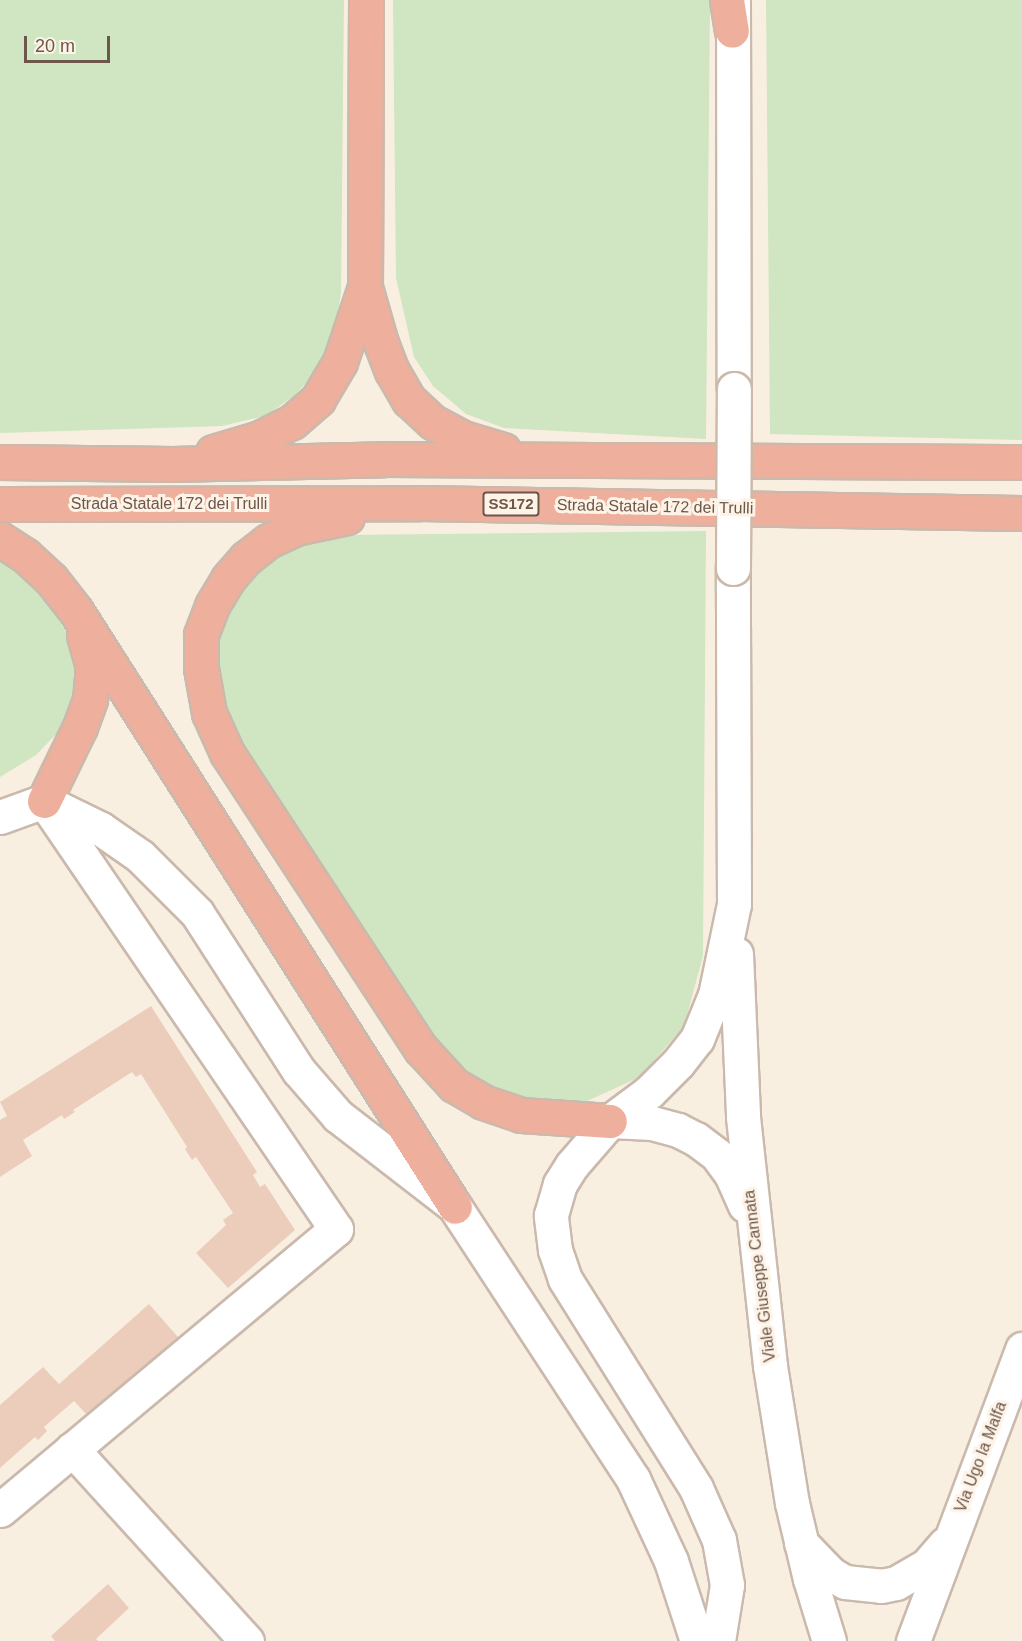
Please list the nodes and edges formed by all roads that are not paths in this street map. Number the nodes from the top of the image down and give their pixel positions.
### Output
1 (366, 0) edge
2 (731, 10) edge
3 (365, 287) junction
4 (555, 460) junction
5 (0, 462) edge
6 (1022, 462) edge
7 (172, 464) junction
8 (420, 503) junction
9 (0, 504) edge
10 (1022, 513) edge
11 (0, 539) edge
12 (76, 611) junction
13 (44, 801) junction
14 (0, 817) edge
15 (734, 904) junction
16 (610, 1121) junction
17 (455, 1207) junction
18 (754, 1240) junction
19 (1022, 1349) edge
20 (72, 1449) junction
21 (0, 1510) edge
22 (952, 1532) junction
23 (801, 1543) junction
24 (247, 1641) edge
25 (697, 1641) edge
26 (718, 1641) edge
27 (830, 1641) edge
28 (913, 1641) edge

1 - 3 highway
2 - 15 street, bridge
3 - 4 highway
3 - 7 highway
4 - 6 highway
4 - 7 highway
5 - 7 highway
8 - 9 highway, Strada Statale 172 dei Trulli / SS172
8 - 10 highway, Strada Statale 172 dei Trulli / SS172
8 - 16 highway
11 - 12 highway
12 - 13 highway
12 - 17 highway
13 - 14 street
13 - 17 street
13 - 20 street
15 - 16 street
15 - 18 street, Viale Giuseppe Cannata
16 - 18 street
16 - 26 street
17 - 25 street
18 - 23 street, Viale Giuseppe Cannata
19 - 22 street, Via Ugo la Malfa
20 - 21 street
20 - 24 street
22 - 23 street, Via Ugo la Malfa
22 - 28 street, Via Ugo la Malfa
23 - 27 street, Viale Giuseppe Cannata

